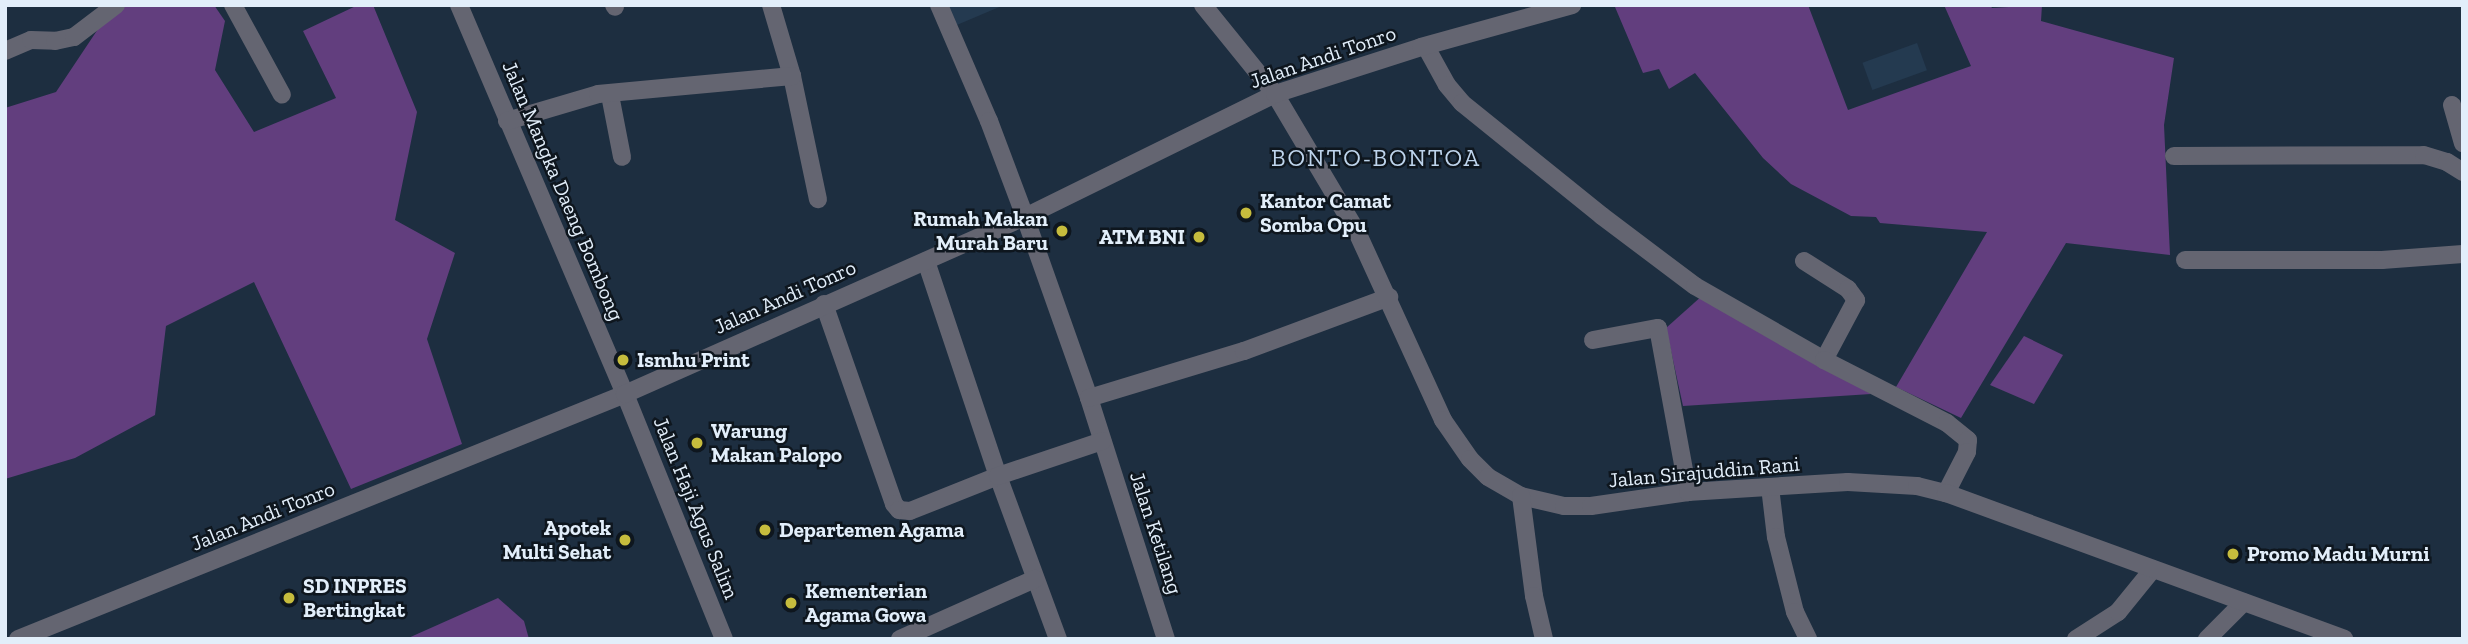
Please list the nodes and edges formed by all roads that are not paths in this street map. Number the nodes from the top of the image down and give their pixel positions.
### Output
1 (116, 5) edge
2 (233, 5) edge
3 (459, 5) edge
4 (771, 5) edge
5 (939, 5) edge
6 (1203, 5) edge
7 (1572, 5) edge
8 (1426, 47) junction
9 (5, 51) edge
10 (792, 76) junction
11 (1275, 94) junction
12 (282, 95) dead end
13 (610, 95) junction
14 (2452, 105) dead end
15 (506, 121) junction
16 (2462, 135) edge
17 (2174, 156) dead end
18 (622, 157) dead end
19 (2463, 172) edge
20 (818, 199) dead end
21 (1025, 217) junction
22 (2463, 254) edge
23 (2185, 260) dead end
24 (926, 261) junction
25 (1804, 261) dead end
26 (1389, 297) junction
27 (824, 304) junction
28 (1593, 340) dead end
29 (1824, 360) junction
30 (625, 394) junction
31 (1089, 398) junction
32 (1102, 441) junction
33 (998, 475) junction
34 (1770, 487) junction
35 (1688, 492) junction
36 (1946, 492) junction
37 (1521, 496) junction
38 (2152, 569) junction
39 (1035, 579) junction
40 (2244, 603) junction
41 (18, 639) edge
42 (724, 639) edge
43 (900, 639) edge
44 (1058, 639) edge
45 (1166, 639) edge
46 (1544, 639) edge
47 (1808, 639) edge
48 (2076, 639) edge
49 (2207, 639) edge
50 (2344, 639) edge

1 - 9 street
2 - 12 street
3 - 15 street, Jalan Mangka Daeng Bombong
4 - 10 street
5 - 21 street, Jalan Ketilang
6 - 11 street, Jalan Sirajuddin Rani
7 - 8 street, Jalan Andi Tonro
8 - 11 street, Jalan Andi Tonro
8 - 29 street
10 - 13 street
10 - 20 street
11 - 21 street, Jalan Andi Tonro
11 - 26 street, Jalan Sirajuddin Rani
13 - 15 street
13 - 18 street
14 - 16 street
15 - 30 street, Jalan Mangka Daeng Bombong
17 - 19 street
21 - 24 street, Jalan Andi Tonro
21 - 31 street, Jalan Ketilang
22 - 23 street
24 - 27 street, Jalan Andi Tonro
24 - 33 street
25 - 29 street
26 - 31 street
26 - 37 street, Jalan Sirajuddin Rani
27 - 30 street, Jalan Andi Tonro
27 - 33 street
28 - 35 street
29 - 36 street
30 - 41 street, Jalan Andi Tonro
30 - 42 street, Jalan Haji Agus Salim
31 - 32 street, Jalan Ketilang
32 - 33 street
32 - 45 street, Jalan Ketilang
33 - 39 street
34 - 35 street, Jalan Sirajuddin Rani
34 - 36 street, Jalan Sirajuddin Rani
34 - 47 street
35 - 37 street, Jalan Sirajuddin Rani
36 - 38 street, Jalan Sirajuddin Rani
37 - 46 street
38 - 40 street, Jalan Sirajuddin Rani
38 - 48 street
39 - 43 street
39 - 44 street
40 - 49 street
40 - 50 street, Jalan Sirajuddin Rani

